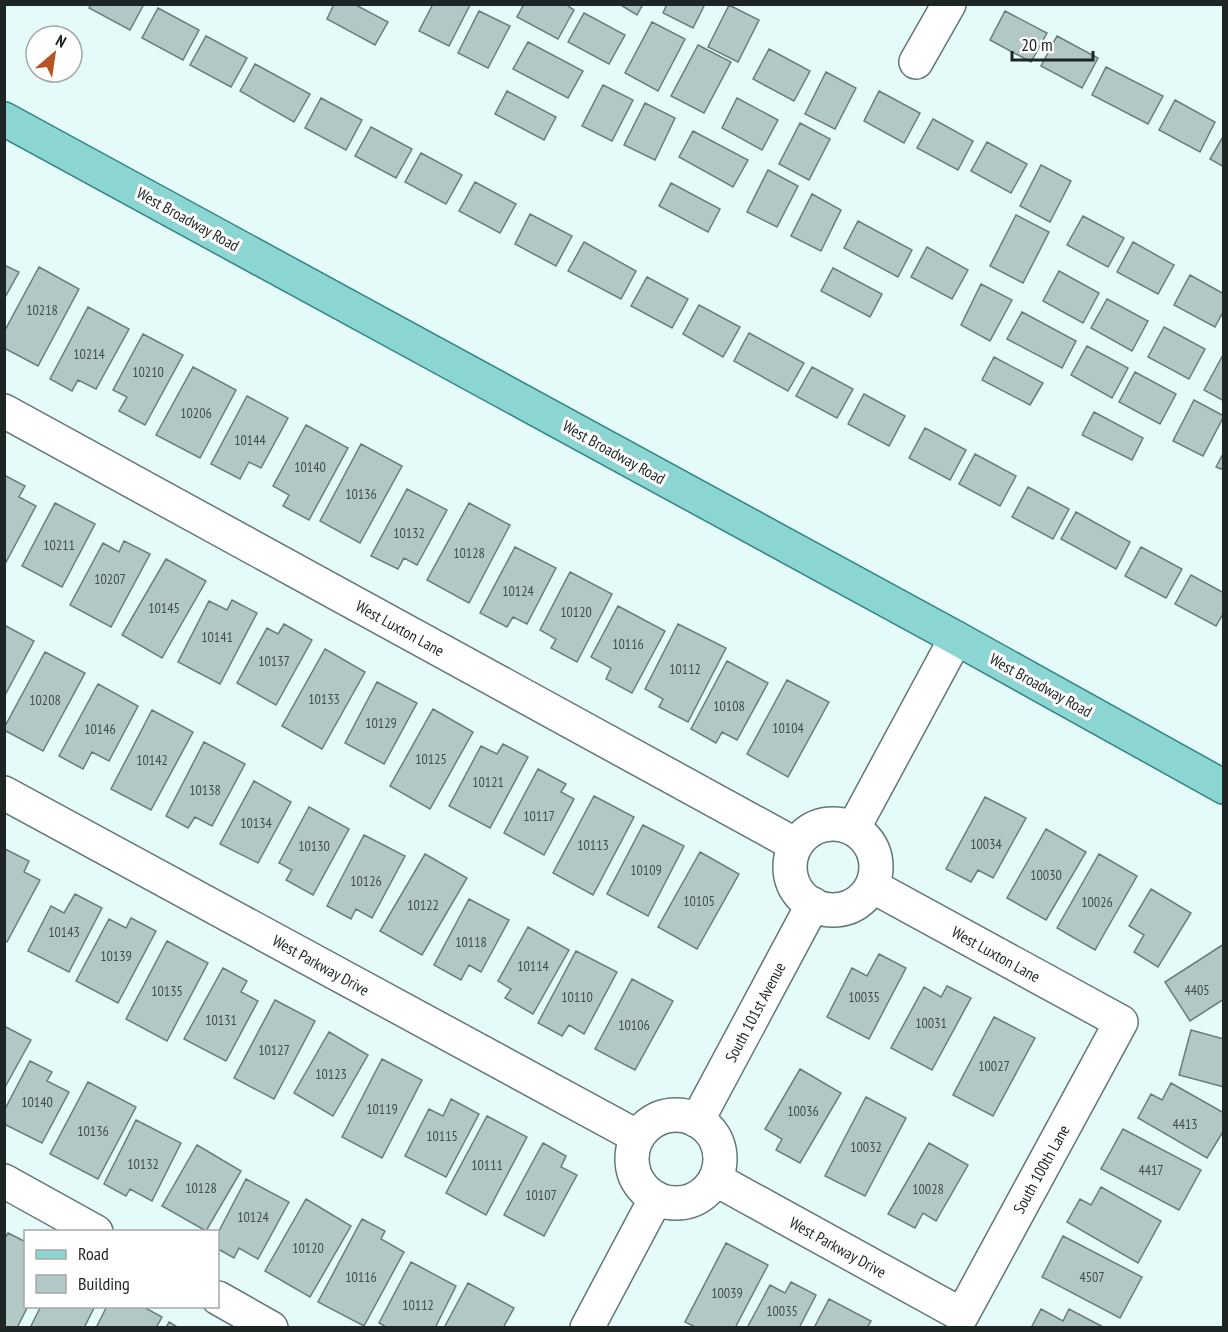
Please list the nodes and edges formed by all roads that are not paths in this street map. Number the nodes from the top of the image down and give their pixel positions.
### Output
1 (950, 4) edge
2 (916, 62) dead end
3 (4, 119) edge
4 (4, 411) edge
5 (956, 638) junction
6 (1224, 787) edge
7 (4, 793) edge
8 (853, 829) junction
9 (796, 845) junction
10 (872, 886) junction
11 (813, 904) junction
12 (1121, 1022) joint
13 (697, 1121) junction
14 (638, 1137) junction
15 (715, 1179) junction
16 (4, 1181) edge
17 (656, 1198) junction
18 (92, 1230) edge
19 (219, 1299) edge
20 (962, 1315) joint
21 (271, 1328) edge
22 (587, 1328) edge

1 - 2 street
3 - 5 main road, West Broadway Road
4 - 9 street, West Luxton Lane
5 - 6 main road, West Broadway Road
5 - 8 street
7 - 14 street, West Parkway Drive
8 - 9 street
8 - 10 street
9 - 11 street
10 - 11 street
10 - 12 street, West Luxton Lane
11 - 13 street, South 101st Avenue
12 - 20 street, South 100th Lane
13 - 14 street
13 - 15 street
14 - 17 street
15 - 17 street
15 - 20 street, West Parkway Drive
16 - 18 street
17 - 22 street
19 - 21 street

